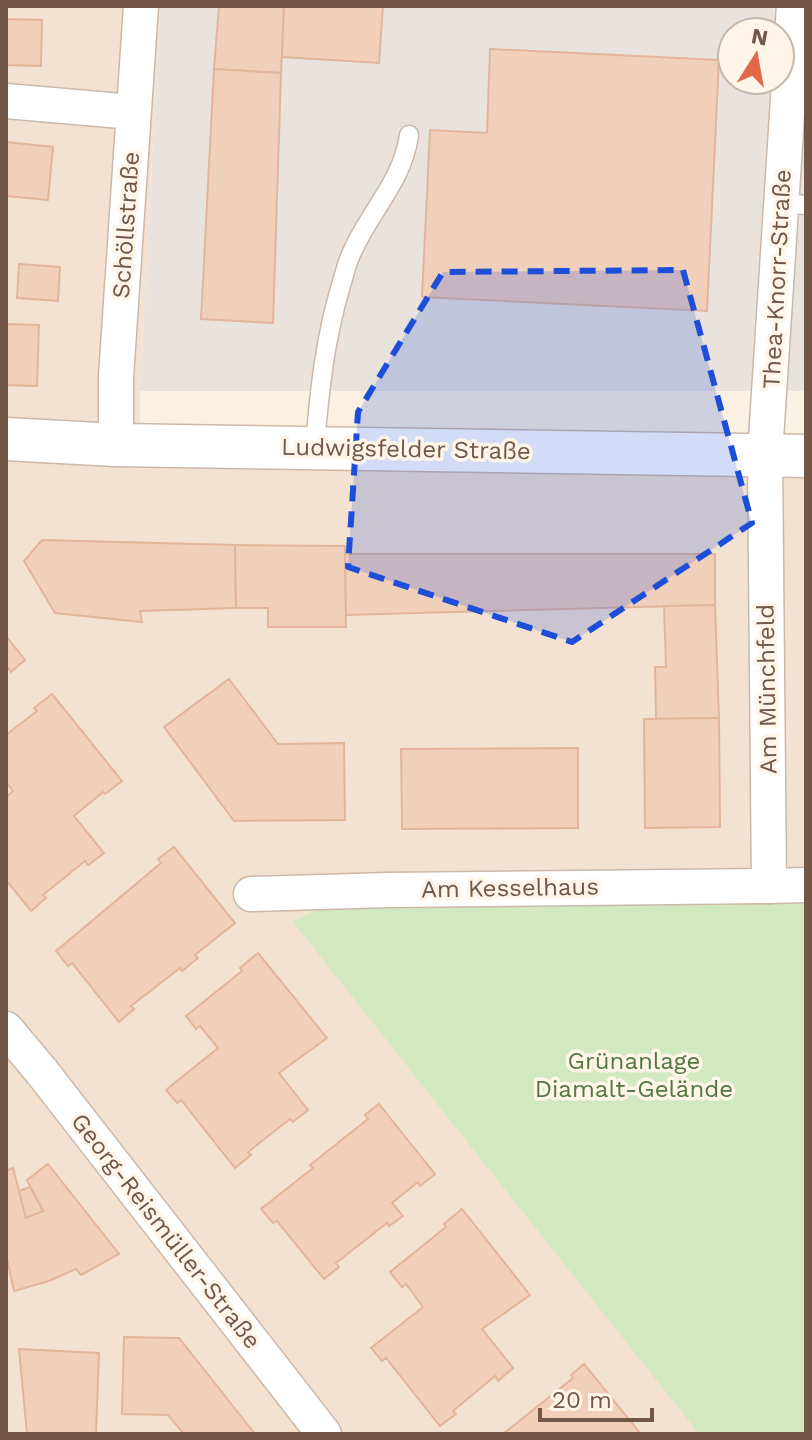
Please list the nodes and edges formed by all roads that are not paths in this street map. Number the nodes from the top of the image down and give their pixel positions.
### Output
1 (141, 6) edge
2 (794, 6) edge
3 (6, 101) edge
4 (133, 112) junction
5 (409, 135) dead end
6 (794, 204) edge
7 (6, 439) edge
8 (116, 445) junction
9 (315, 448) junction
10 (765, 455) junction
11 (806, 456) edge
12 (806, 885) edge
13 (769, 886) junction
14 (251, 894) dead end
15 (6, 1029) edge
16 (324, 1434) edge

1 - 4 street, Schöllstraße
2 - 6 street, Thea-Knorr-Straße
3 - 4 street
4 - 8 street, Schöllstraße
5 - 9 lane
6 - 10 street, Thea-Knorr-Straße
7 - 8 street, Ludwigsfelder Straße
8 - 9 street, Ludwigsfelder Straße
9 - 10 street, Ludwigsfelder Straße
10 - 11 street, Ludwigsfelder Straße
10 - 13 street, Am Münchfeld
12 - 13 street
13 - 14 street, Am Kesselhaus
15 - 16 street, Georg-Reismüller-Straße

